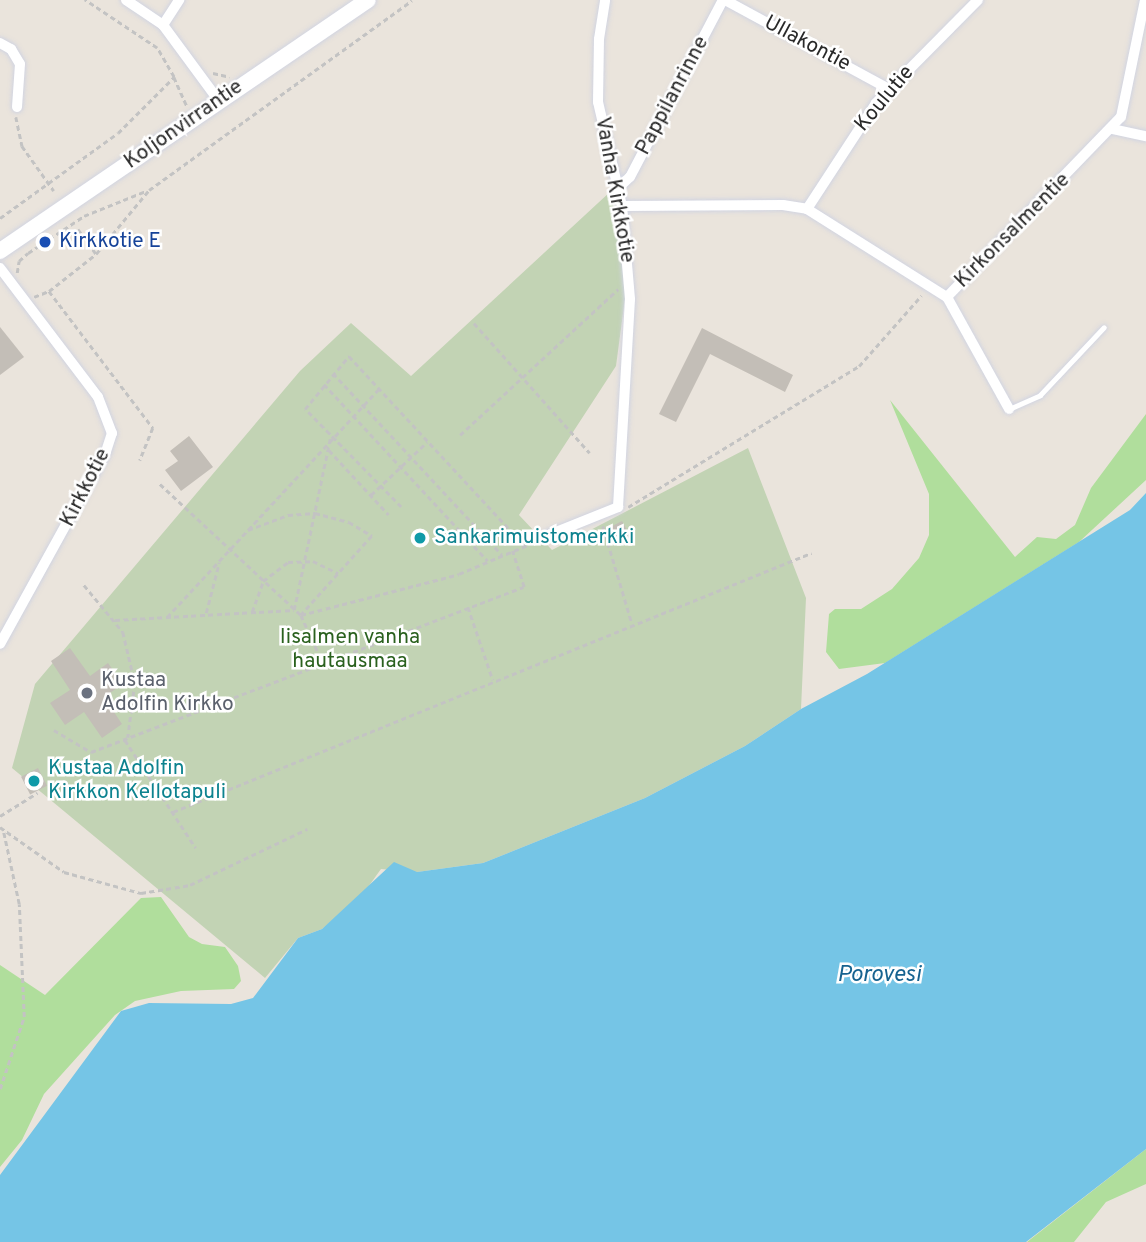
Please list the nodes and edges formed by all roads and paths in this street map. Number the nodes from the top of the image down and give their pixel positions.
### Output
1 (85, 0) edge
2 (126, 0) edge
3 (179, 0) edge
4 (368, 0) edge
5 (412, 0) edge
6 (605, 0) edge
7 (724, 0) edge
8 (978, 0) edge
9 (1145, 0) edge
10 (163, 25) junction
11 (0, 43) edge
12 (206, 64) dead end
13 (174, 77) junction
14 (244, 84) junction
15 (889, 89) junction
16 (219, 101) junction
17 (17, 107) joint
18 (193, 120) junction
19 (1112, 129) junction
20 (1146, 136) edge
21 (50, 185) junction
22 (618, 188) junction
23 (149, 190) junction
24 (54, 191) dead end
25 (622, 206) junction
26 (807, 209) junction
27 (0, 218) edge
28 (78, 229) dead end
29 (0, 251) edge
30 (96, 254) junction
31 (8, 274) edge
32 (20, 282) dead end
33 (930, 285) junction
34 (24, 288) dead end
35 (618, 289) dead end
36 (49, 292) junction
37 (947, 297) junction
38 (474, 323) dead end
39 (1104, 327) dead end
40 (333, 373) junction
41 (523, 378) junction
42 (324, 383) junction
43 (379, 389) junction
44 (363, 405) junction
45 (1009, 409) joint
46 (353, 415) junction
47 (460, 435) dead end
48 (331, 437) junction
49 (428, 441) junction
50 (328, 449) junction
51 (590, 453) dead end
52 (411, 456) junction
53 (140, 461) dead end
54 (400, 466) junction
55 (160, 484) dead end
56 (380, 486) junction
57 (371, 495) junction
58 (401, 507) dead end
59 (618, 507) junction
60 (315, 513) junction
61 (600, 514) junction
62 (389, 515) dead end
63 (245, 531) junction
64 (545, 536) joint
65 (525, 546) junction
66 (229, 549) junction
67 (512, 551) junction
68 (811, 553) dead end
69 (502, 555) junction
70 (222, 556) junction
71 (305, 560) junction
72 (488, 562) junction
73 (338, 573) junction
74 (263, 581) junction
75 (84, 585) dead end
76 (468, 607) junction
77 (294, 610) junction
78 (252, 612) junction
79 (206, 615) junction
80 (301, 615) junction
81 (167, 617) junction
82 (115, 620) junction
83 (632, 624) junction
84 (0, 644) edge
85 (324, 663) junction
86 (493, 680) junction
87 (54, 730) dead end
88 (127, 739) junction
89 (37, 793) dead end
90 (173, 812) junction
91 (0, 816) edge
92 (2, 828) edge
93 (307, 830) dead end
94 (196, 848) dead end
95 (0, 1089) edge

1 - 13 path
2 - 10 street
3 - 10 street
4 - 14 main road, Koljonvirrantie
5 - 23 path
6 - 22 street, Vanha Kirkkotie
7 - 15 street, Ullakontie
7 - 22 street, Pappilanrinne
8 - 15 street, Koulutie
9 - 19 street, Kirkonsalmentie
10 - 16 street
11 - 17 street
12 - 14 path
13 - 18 path
13 - 21 path
14 - 16 main road, Koljonvirrantie
15 - 26 street, Koulutie
16 - 18 main road, Koljonvirrantie
17 - 21 path
18 - 29 main road, Koljonvirrantie
19 - 20 street
19 - 37 street, Kirkonsalmentie
21 - 24 path
21 - 27 path
22 - 25 street, Vanha Kirkkotie
23 - 30 path
23 - 31 path
25 - 26 street, Kirkonsalmentie
25 - 59 street, Vanha Kirkkotie
26 - 33 street, Kirkonsalmentie
28 - 30 path
30 - 36 path
31 - 32 path
31 - 84 street, Kirkkotie
33 - 37 street, Kirkonsalmentie
33 - 59 path
34 - 36 path
35 - 41 path
36 - 53 path
37 - 45 street
38 - 41 path
39 - 45 lane
40 - 42 path
40 - 43 path
40 - 44 path
41 - 47 path
41 - 51 path
42 - 46 path
42 - 48 path
43 - 44 path
43 - 49 path
44 - 46 path
44 - 52 path
46 - 48 path
46 - 54 path
48 - 50 path
48 - 56 path
48 - 63 path
49 - 52 path
49 - 65 path
50 - 57 path
50 - 60 path
52 - 54 path
52 - 69 path
54 - 56 path
54 - 72 path
55 - 66 path
56 - 57 path
56 - 58 path
57 - 62 path
59 - 61 street
60 - 63 path
60 - 71 path
60 - 73 path
61 - 64 street
61 - 83 path
63 - 66 path
64 - 65 path
65 - 67 path
66 - 70 path
66 - 74 path
67 - 69 path
67 - 76 path
68 - 83 path
69 - 72 path
70 - 79 path
70 - 81 path
71 - 73 path
71 - 74 path
71 - 77 path
72 - 80 path
73 - 80 path
74 - 77 path
74 - 78 path
75 - 82 path
76 - 85 path
76 - 86 path
77 - 78 path
77 - 80 path
78 - 79 path
79 - 81 path
80 - 85 path
81 - 82 path
82 - 88 path
83 - 86 path
85 - 88 path
86 - 90 path
87 - 88 path
88 - 90 path
89 - 91 path
90 - 94 path
92 - 93 path
92 - 95 path

